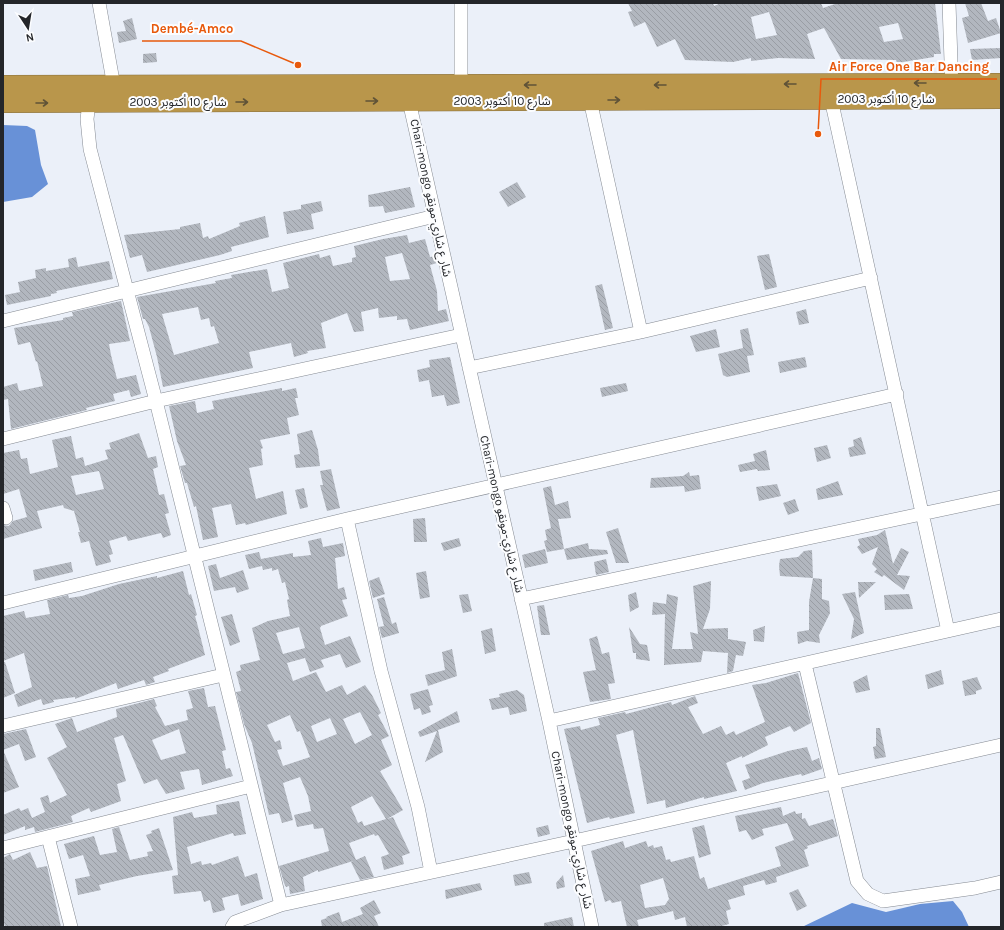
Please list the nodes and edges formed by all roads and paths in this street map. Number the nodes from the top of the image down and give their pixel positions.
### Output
1 (99, 3) edge
2 (461, 3) edge
3 (949, 3) edge
4 (1001, 83) edge
5 (3, 85) edge
6 (952, 91) junction
7 (461, 93) junction
8 (90, 94) junction
9 (115, 94) junction
10 (832, 99) junction
11 (1001, 99) edge
12 (590, 100) junction
13 (410, 101) junction
14 (3, 103) edge
15 (435, 216) junction
16 (871, 278) junction
17 (127, 292) junction
18 (3, 321) edge
19 (641, 332) junction
20 (461, 335) junction
21 (469, 368) junction
22 (897, 394) junction
23 (156, 401) junction
24 (3, 439) edge
25 (495, 486) junction
26 (1001, 497) edge
27 (922, 515) junction
28 (347, 519) junction
29 (193, 555) junction
30 (521, 599) junction
31 (3, 603) edge
32 (1001, 619) edge
33 (948, 631) junction
34 (804, 664) junction
35 (223, 675) junction
36 (550, 721) junction
37 (3, 726) edge
38 (1001, 744) edge
39 (833, 782) junction
40 (251, 786) junction
41 (48, 836) junction
42 (574, 841) junction
43 (3, 848) edge
44 (431, 872) junction
45 (1001, 882) edge
46 (281, 905) junction
47 (71, 927) edge
48 (232, 927) edge
49 (592, 927) edge

1 - 9 street
2 - 7 street
3 - 6 street
4 - 6 highway, شارع 10 أكتوبر 2003
5 - 8 highway, شارع 10 أكتوبر 2003
6 -> 7 highway, شارع 10 أكتوبر 2003
6 - 10 highway, شارع 10 أكتوبر 2003
6 - 11 highway, شارع 10 أكتوبر 2003
7 - 9 highway, شارع 10 أكتوبر 2003
7 - 12 highway, شارع 10 أكتوبر 2003
7 - 13 highway, شارع 10 أكتوبر 2003
8 - 9 highway, شارع 10 أكتوبر 2003
14 -> 8 highway, شارع 10 أكتوبر 2003
8 - 17 street
9 -> 13 highway, شارع 10 أكتوبر 2003
12 -> 10 highway, شارع 10 أكتوبر 2003
10 - 16 street
12 - 19 street
13 - 15 street, Chari-mongo شار ع شاري-مونقو
15 - 17 street
15 - 20 street, Chari-mongo شار ع شاري-مونقو
16 - 19 street
16 - 22 street
17 - 18 street
17 - 23 street
19 - 21 street
20 - 21 street, Chari-mongo شار ع شاري-مونقو
20 - 23 street
21 - 25 street, Chari-mongo شار ع شاري-مونقو
22 - 25 street
22 - 27 street
23 - 24 street
23 - 29 street
25 - 28 street
25 - 30 street, Chari-mongo شار ع شاري-مونقو
26 - 27 street
27 - 30 street
27 - 33 street
28 - 29 street
28 - 44 street
29 - 31 street
29 - 35 street
30 - 36 street, Chari-mongo شار ع شاري-مونقو
32 - 33 street
33 - 34 street
34 - 36 street
34 - 39 street
35 - 37 street
35 - 40 street
36 - 42 street, Chari-mongo شار ع شاري-مونقو
38 - 39 street
39 - 42 street
39 - 45 street
40 - 41 street
40 - 46 street
41 - 43 street
41 - 47 street
42 - 44 street
42 - 49 street, Chari-mongo شار ع شاري-مونقو
44 - 46 street
46 - 48 street

